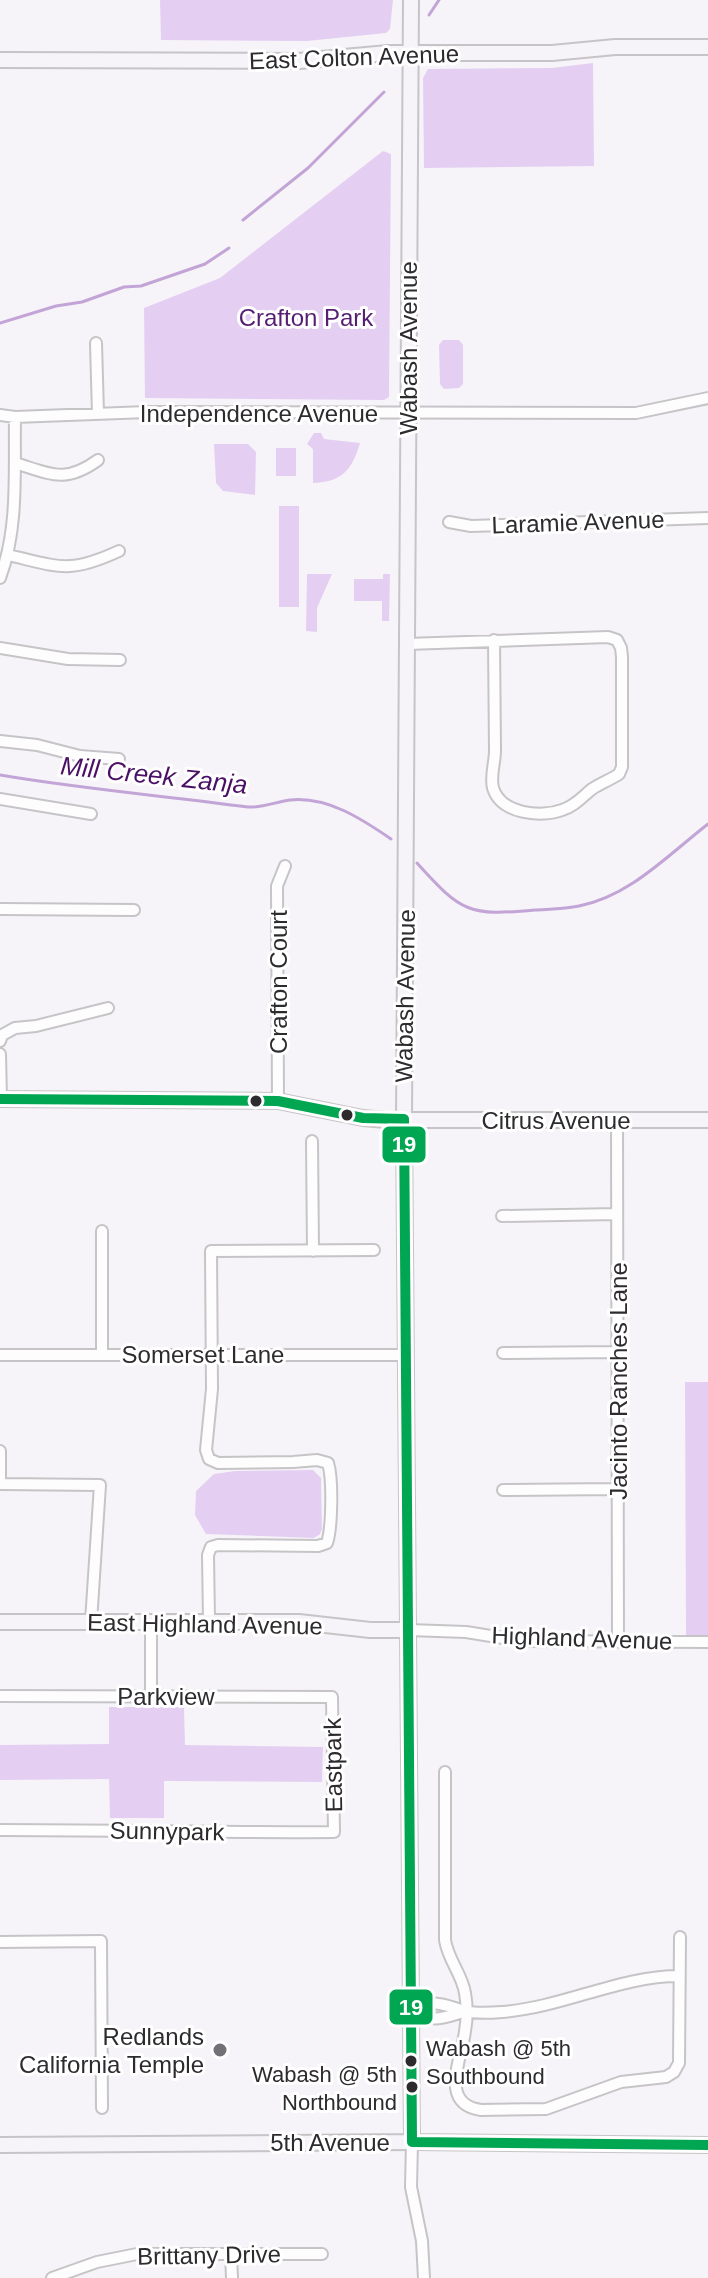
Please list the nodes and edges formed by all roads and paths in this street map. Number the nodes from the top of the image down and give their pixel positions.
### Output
1 (411, 0) edge
2 (708, 47) edge
3 (409, 53) junction
4 (0, 60) edge
5 (96, 343) dead end
6 (708, 398) edge
7 (408, 413) junction
8 (98, 414) junction
9 (0, 415) edge
10 (15, 417) junction
11 (98, 460) dead end
12 (15, 463) junction
13 (708, 518) edge
14 (449, 522) dead end
15 (119, 551) dead end
16 (8, 555) junction
17 (0, 578) edge
18 (494, 640) junction
19 (407, 644) junction
20 (0, 648) edge
21 (120, 660) dead end
22 (0, 741) edge
23 (119, 759) dead end
24 (0, 799) edge
25 (91, 814) dead end
26 (285, 866) dead end
27 (0, 909) edge
28 (134, 910) dead end
29 (108, 1008) dead end
30 (0, 1041) edge
31 (0, 1054) edge
32 (1, 1099) edge
33 (278, 1101) junction
34 (404, 1119) junction
35 (617, 1120) junction
36 (708, 1120) edge
37 (312, 1141) dead end
38 (617, 1214) junction
39 (502, 1216) dead end
40 (102, 1231) dead end
41 (374, 1250) dead end
42 (313, 1251) junction
43 (618, 1352) junction
44 (212, 1353) junction
45 (503, 1353) dead end
46 (102, 1354) junction
47 (0, 1355) edge
48 (407, 1355) junction
49 (0, 1451) edge
50 (618, 1489) junction
51 (503, 1490) dead end
52 (209, 1621) junction
53 (0, 1622) edge
54 (91, 1622) junction
55 (151, 1622) junction
56 (409, 1630) junction
57 (618, 1641) junction
58 (708, 1642) edge
59 (0, 1696) edge
60 (151, 1696) junction
61 (332, 1697) joint
62 (445, 1772) dead end
63 (0, 1830) edge
64 (334, 1832) joint
65 (680, 1937) dead end
66 (0, 1942) edge
67 (679, 1976) junction
68 (412, 2010) junction
69 (466, 2011) junction
70 (102, 2108) dead end
71 (412, 2142) junction
72 (0, 2145) edge
73 (708, 2145) edge
74 (231, 2254) junction
75 (322, 2254) dead end
76 (54, 2278) edge
77 (232, 2278) edge
78 (424, 2278) edge

1 - 3 street, Wabash Avenue
2 - 3 street, East Colton Avenue
3 - 4 street, East Colton Avenue
3 - 7 street, Wabash Avenue
5 - 8 street
6 - 7 street, Independence Avenue
7 - 8 street, Independence Avenue
7 - 19 street, Wabash Avenue
8 - 10 street, Independence Avenue
9 - 10 street, Independence Avenue
10 - 12 street
11 - 12 street
12 - 16 street
13 - 14 street, Laramie Avenue
15 - 16 street
16 - 17 street
18 - 18 street
18 - 19 street
19 - 34 street, Wabash Avenue
20 - 21 street
22 - 23 street
24 - 25 street
26 - 33 street, Crafton Court
27 - 28 street
29 - 30 street
31 - 32 street
32 - 33 street, Citrus Avenue
33 - 34 street, Citrus Avenue
34 - 35 street, Citrus Avenue
34 - 48 street, Wabash Avenue
35 - 36 street, Citrus Avenue
35 - 38 street, Jacinto Ranches Lane
37 - 42 street
38 - 39 street
38 - 43 street, Jacinto Ranches Lane
40 - 46 street
41 - 42 street
42 - 44 street
43 - 45 street
43 - 50 street, Jacinto Ranches Lane
44 - 46 street, Somerset Lane
44 - 48 street, Somerset Lane
44 - 52 street
46 - 47 street, Somerset Lane
48 - 56 street, Wabash Avenue
49 - 54 street
50 - 51 street
50 - 57 street, Jacinto Ranches Lane
52 - 55 street, East Highland Avenue
52 - 56 street, East Highland Avenue
53 - 54 street, East Highland Avenue
54 - 55 street, East Highland Avenue
55 - 60 street
56 - 57 street, Highland Avenue
56 - 68 street, Wabash Avenue
57 - 58 street, Highland Avenue
59 - 60 street, Parkview
60 - 61 street, Parkview
61 - 64 street, Eastpark
62 - 69 street
63 - 64 street, Sunnypark
65 - 67 street
66 - 70 street
67 - 69 street
67 - 69 street
68 - 69 street
68 - 69 street
68 - 71 street, Wabash Avenue
71 - 72 street, 5th Avenue
71 - 73 street, 5th Avenue
71 - 78 street, Wabash Avenue
74 - 75 street, Brittany Drive
74 - 76 street, Brittany Drive
74 - 77 street

